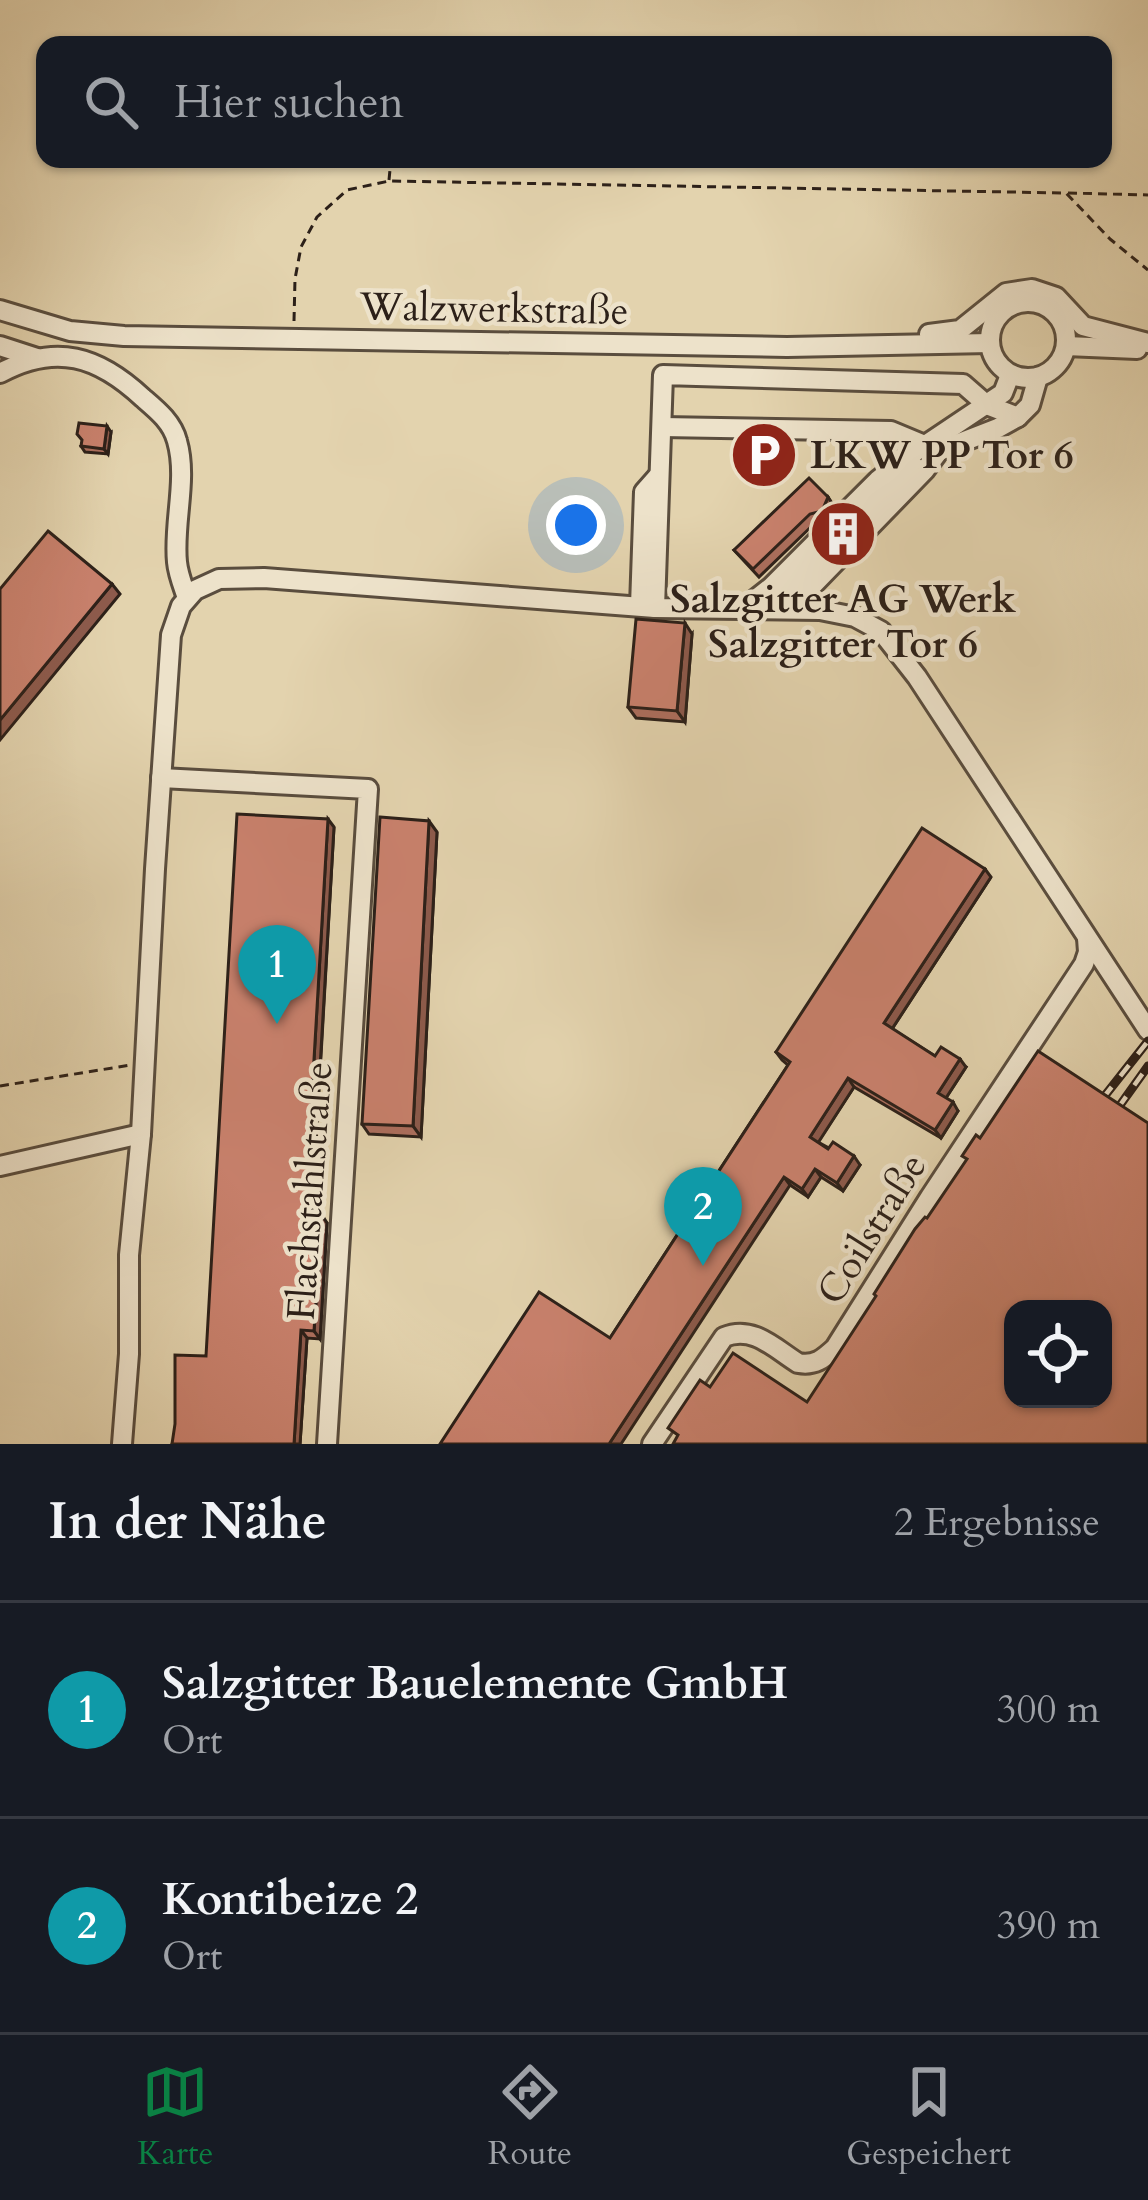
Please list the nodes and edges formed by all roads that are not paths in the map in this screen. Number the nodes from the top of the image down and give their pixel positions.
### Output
1 (0, 310) edge
2 (989, 343) junction
3 (0, 346) edge
4 (842, 346) junction
5 (1066, 346) junction
6 (1148, 346) edge
7 (37, 358) junction
8 (0, 373) edge
9 (1010, 375) junction
10 (1038, 377) junction
11 (987, 406) junction
12 (1018, 417) junction
13 (662, 427) junction
14 (932, 447) junction
15 (851, 527) dead end
16 (187, 598) junction
17 (647, 607) junction
18 (777, 608) junction
19 (743, 609) junction
20 (161, 778) junction
21 (1082, 929) junction
22 (1148, 1030) edge
23 (141, 1134) junction
24 (0, 1166) edge
25 (122, 1444) edge
26 (327, 1444) edge
27 (652, 1444) edge

1 - 4 street, Walzwerkstraße
2 - 4 street, Walzwerkstraße
2 - 5 street
2 - 9 street
3 - 7 street
4 - 6 street
5 - 6 street
5 - 10 street
7 - 8 street
7 - 16 street
9 - 10 street
9 - 11 street
10 - 12 street
11 - 12 street
11 - 13 street
11 - 14 street
12 - 14 street
13 - 14 street
13 - 17 street
14 - 15 street
16 - 17 street
16 - 20 street
17 - 19 street
18 - 19 street
18 - 19 street
18 - 21 street
20 - 23 street
20 - 26 street, Flachstahlstraße
21 - 22 street
21 - 27 street, Coilstraße
23 - 24 street
23 - 25 street

